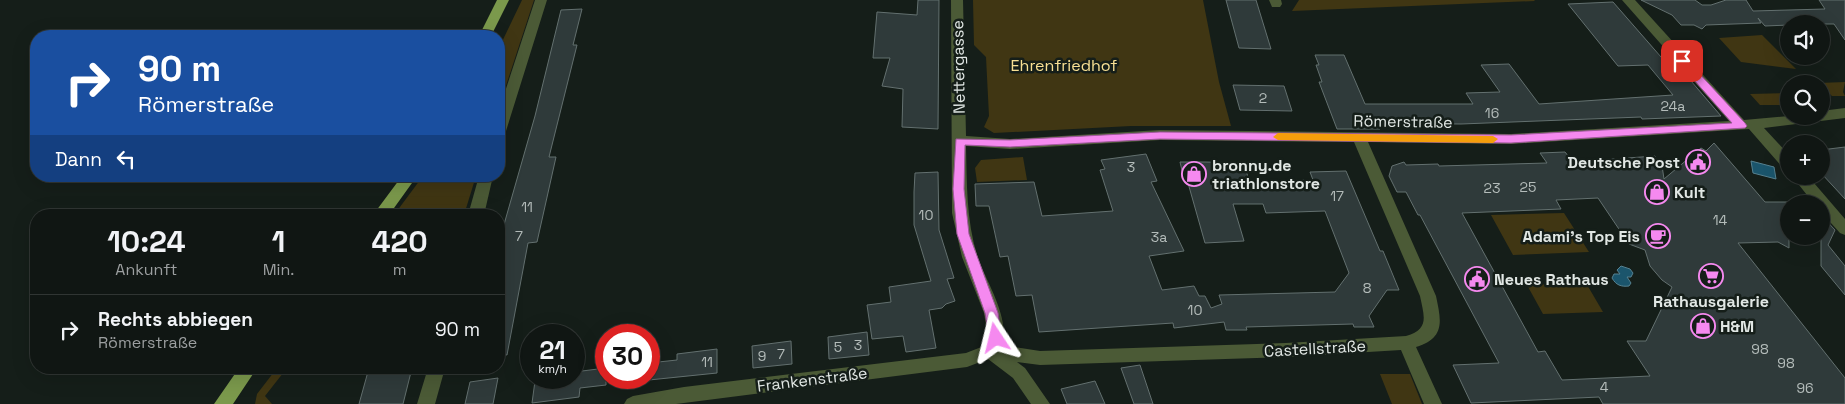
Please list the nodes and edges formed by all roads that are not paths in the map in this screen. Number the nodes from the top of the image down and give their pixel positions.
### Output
1 (503, 0) edge
2 (541, 0) edge
3 (957, 0) edge
4 (1628, 0) edge
5 (488, 30) edge
6 (505, 112) edge
7 (1845, 113) edge
8 (1747, 125) junction
9 (1359, 138) junction
10 (960, 141) junction
11 (1780, 156) edge
12 (406, 182) edge
13 (484, 182) edge
14 (1807, 185) edge
15 (385, 209) edge
16 (478, 209) edge
17 (1845, 228) edge
18 (1406, 343) junction
19 (990, 352) junction
20 (244, 374) edge
21 (434, 374) edge
22 (224, 404) edge
23 (426, 404) edge
24 (634, 404) edge
25 (1041, 404) edge
26 (1433, 404) edge

1 - 5 main road
2 - 6 street
3 - 10 street, Nettergasse
4 - 8 street
7 - 8 street, Römerstraße
8 - 9 street, Römerstraße
8 - 11 street
9 - 10 street, Römerstraße
9 - 18 street, Castellstraße
10 - 19 street, Nettergasse
12 - 15 main road
13 - 16 street
14 - 17 street
18 - 19 street, Castellstraße
18 - 26 street
19 - 24 street, Frankenstraße
19 - 25 street
20 - 22 main road
21 - 23 street

